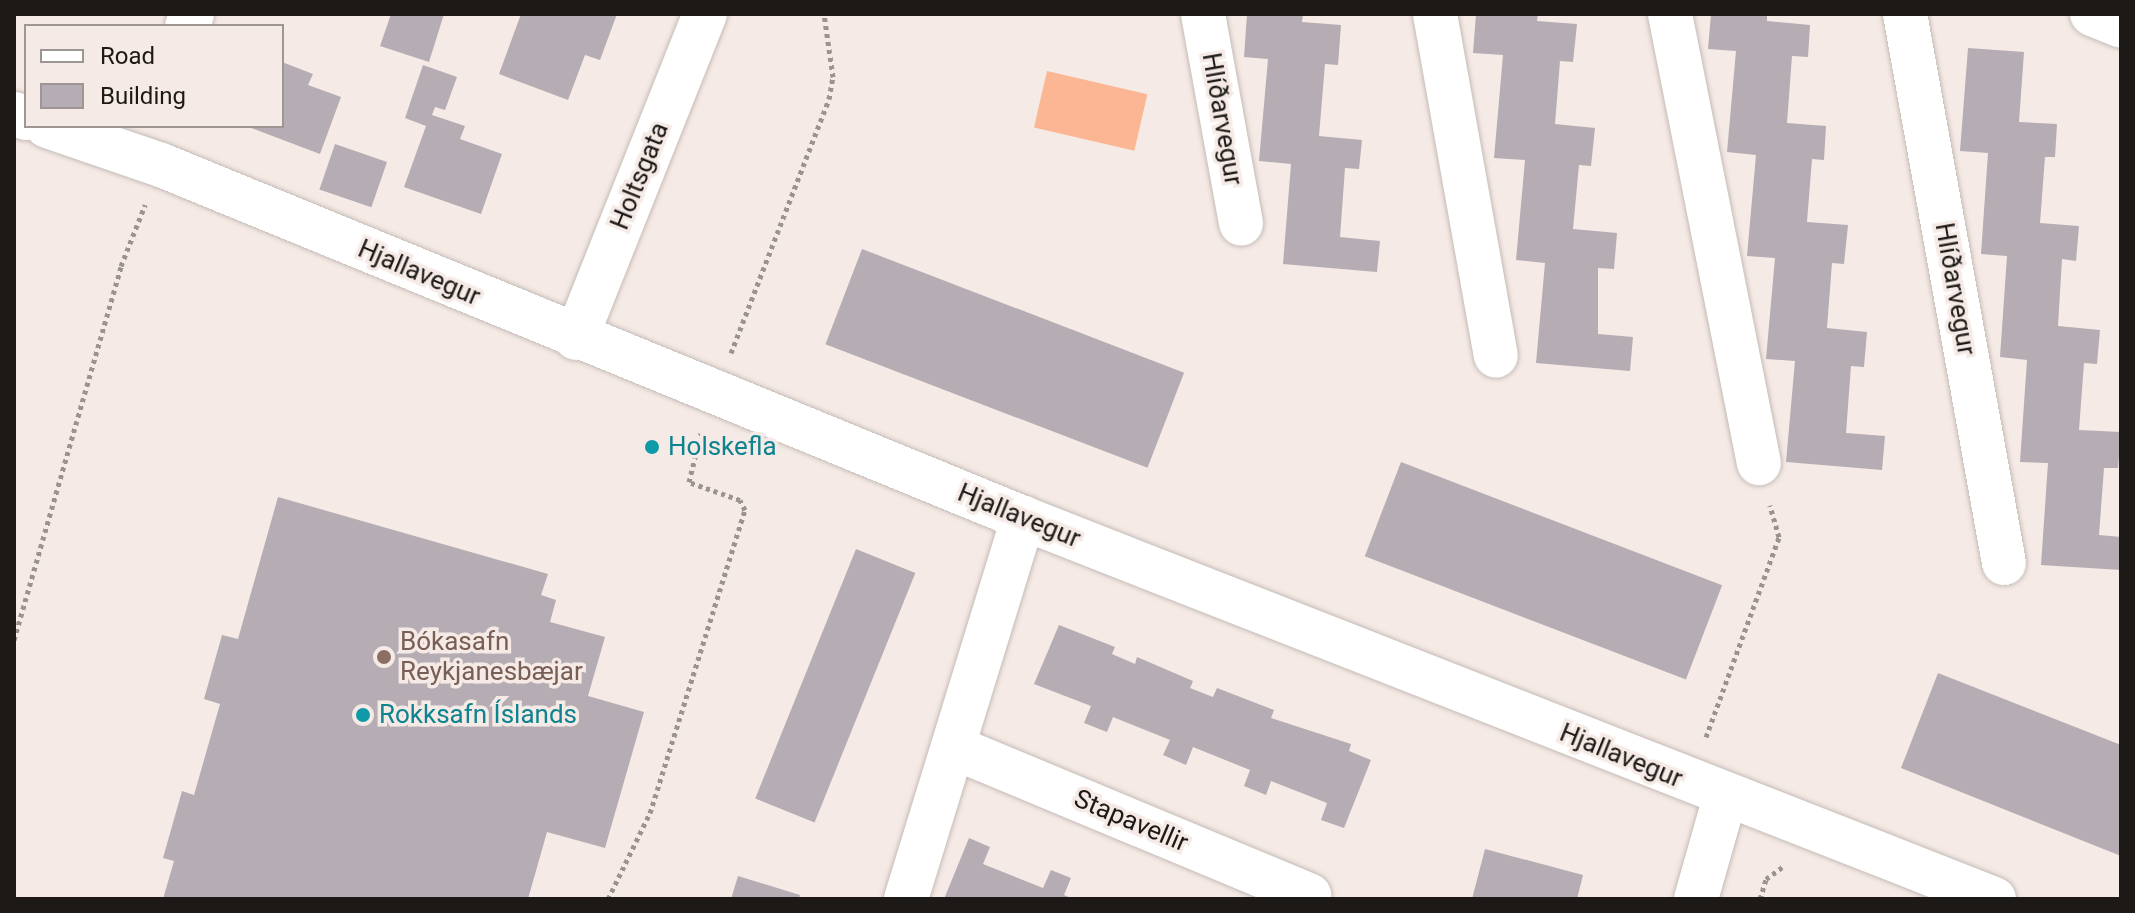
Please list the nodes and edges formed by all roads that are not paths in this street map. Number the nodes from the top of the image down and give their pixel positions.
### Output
1 (705, 14) edge
2 (1203, 14) edge
3 (1435, 14) edge
4 (1670, 14) edge
5 (1905, 14) edge
6 (2092, 14) edge
7 (2121, 26) edge
8 (55, 128) edge
9 (148, 150) edge
10 (1241, 224) dead end
11 (576, 338) junction
12 (1496, 356) dead end
13 (1759, 463) road end
14 (1023, 518) junction
15 (2004, 563) dead end
16 (953, 747) junction
17 (1706, 789) junction
18 (1309, 895) dead end
19 (906, 899) edge
20 (1696, 899) edge
21 (1994, 899) edge

1 - 11 street, Holtsgata
2 - 10 street, Hlíðarvegur
3 - 12 street
4 - 13 street
5 - 15 street, Hlíðarvegur
6 - 7 street
8 - 9 street, Hjallavegur
9 - 11 street, Hjallavegur
11 - 14 street, Hjallavegur
14 - 16 street
14 - 17 street, Hjallavegur
16 - 18 street, Stapavellir
16 - 19 street
17 - 20 street
17 - 21 street, Hjallavegur

